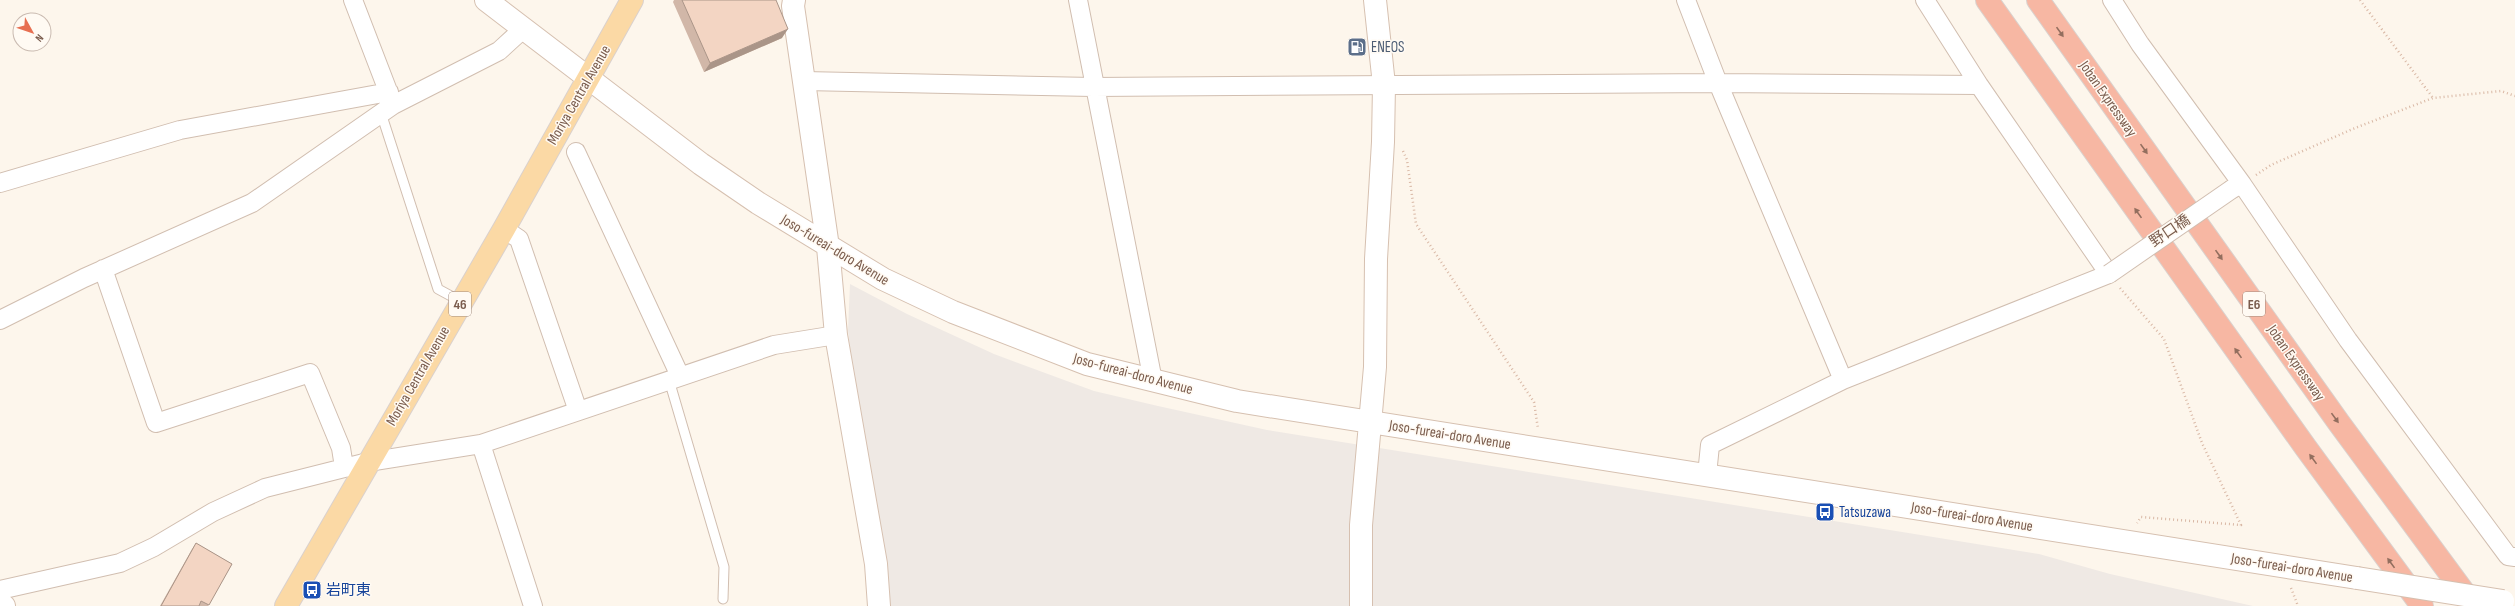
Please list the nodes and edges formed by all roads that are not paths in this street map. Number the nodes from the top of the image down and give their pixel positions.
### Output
1 (353, 0) edge
2 (486, 0) edge
3 (632, 0) edge
4 (794, 0) edge
5 (1078, 0) edge
6 (1375, 0) edge
7 (1686, 0) edge
8 (1925, 0) edge
9 (1988, 0) edge
10 (2038, 0) edge
11 (2112, 0) edge
12 (523, 29) junction
13 (588, 79) junction
14 (804, 81) junction
15 (1718, 83) junction
16 (1384, 85) junction
17 (1979, 85) junction
18 (1093, 86) junction
19 (388, 104) junction
20 (576, 152) dead end
21 (0, 183) edge
22 (2237, 187) junction
23 (504, 228) junction
24 (828, 247) junction
25 (103, 270) junction
26 (2109, 274) junction
27 (462, 302) junction
28 (0, 320) edge
29 (836, 335) junction
30 (674, 378) junction
31 (1843, 380) junction
32 (1153, 381) junction
33 (578, 411) junction
34 (1369, 422) junction
35 (481, 444) junction
36 (368, 462) junction
37 (344, 467) junction
38 (1707, 475) junction
39 (2513, 559) edge
40 (0, 590) edge
41 (723, 599) dead end
42 (2509, 602) edge
43 (0, 603) edge
44 (4, 606) edge
45 (286, 606) edge
46 (533, 606) edge
47 (879, 606) edge
48 (1361, 606) edge
49 (2422, 606) edge
50 (2474, 606) edge

1 - 19 street
2 - 12 street, Joso-fureai-doro Avenue
3 - 13 main road, Moriya Central Avenue / 46
4 - 14 street
5 - 18 street
6 - 16 street
7 - 15 street
8 - 17 street
49 -> 9 highway
10 -> 50 highway, Joban Expressway / E6
11 - 22 street
12 - 13 street, Joso-fureai-doro Avenue
12 - 19 street
13 - 23 main road, Moriya Central Avenue / 46
13 - 24 street, Joso-fureai-doro Avenue
14 - 18 street
14 - 24 street
15 - 16 street
15 - 17 street
15 - 31 street
16 - 18 street
16 - 34 street
17 - 26 street
18 - 32 street
19 - 21 street
19 - 25 street
19 - 27 lane
20 - 30 street
22 - 26 street, 野口橋, bridge
22 - 39 street
23 - 27 main road, Moriya Central Avenue / 46
23 - 33 street
24 - 29 street
24 - 32 street, Joso-fureai-doro Avenue
25 - 28 street
25 - 37 street
26 - 31 street, 野口橋
27 - 36 main road, Moriya Central Avenue / 46
29 - 30 street
29 - 47 street
30 - 33 street
30 - 41 lane
31 - 38 street, 野口橋
32 - 34 street, Joso-fureai-doro Avenue
33 - 35 street
34 - 38 street, Joso-fureai-doro Avenue
34 - 48 street
35 - 36 street
35 - 46 street
36 - 37 street
36 - 45 main road, Moriya Central Avenue / 46
37 - 40 street
38 - 42 street, Joso-fureai-doro Avenue, bridge
43 - 44 street

